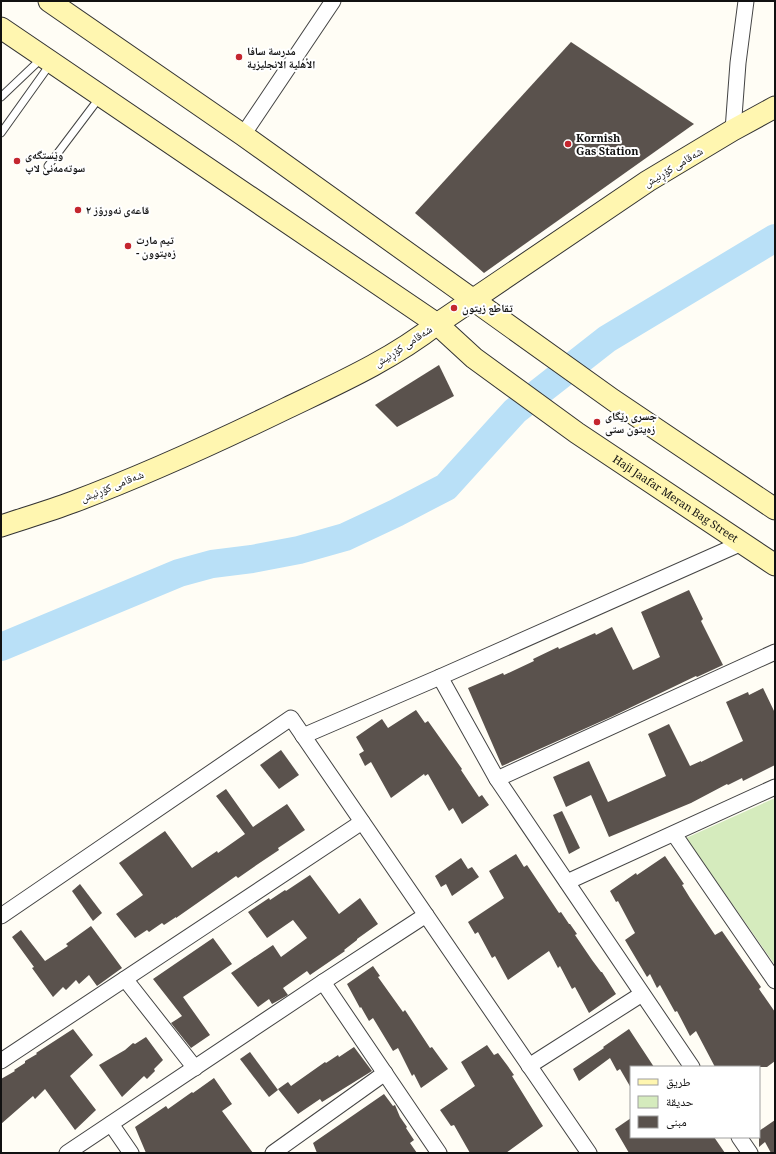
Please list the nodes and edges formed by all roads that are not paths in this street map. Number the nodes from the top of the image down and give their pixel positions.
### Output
1 (49, 1) edge
2 (333, 1) edge
3 (746, 1) edge
4 (1, 28) edge
5 (47, 59) junction
6 (101, 96) junction
7 (1, 97) edge
8 (775, 107) edge
9 (733, 130) junction
10 (1, 133) edge
11 (243, 135) junction
12 (48, 166) dead end
13 (473, 300) junction
14 (437, 324) junction
15 (775, 509) edge
16 (1, 526) edge
17 (742, 543) junction
18 (775, 565) edge
19 (775, 652) edge
20 (440, 677) junction
21 (303, 736) junction
22 (497, 779) junction
23 (775, 787) edge
24 (362, 822) junction
25 (674, 834) junction
26 (567, 882) junction
27 (426, 915) junction
28 (1, 916) edge
29 (124, 979) junction
30 (775, 981) edge
31 (322, 982) junction
32 (642, 994) junction
33 (1, 1061) edge
34 (529, 1066) junction
35 (691, 1066) edge
36 (195, 1068) junction
37 (385, 1073) junction
38 (111, 1124) junction
39 (740, 1138) edge
40 (292, 1148) edge
41 (67, 1153) edge
42 (131, 1153) edge
43 (273, 1153) edge
44 (439, 1153) edge
45 (589, 1153) edge
46 (750, 1153) edge

1 - 11 street
2 - 11 street
3 - 9 street
4 - 5 street, Haji Jaafar Meran Bag Street
5 - 6 street, Haji Jaafar Meran Bag Street
5 - 7 lane
5 - 10 lane
6 - 12 lane
6 - 14 street, Haji Jaafar Meran Bag Street
8 - 9 street, شەقامی کۆڕنیش
9 - 13 street, شەقامی کۆڕنیش
11 - 13 street
13 - 14 street, شەقامی کۆڕنیش
13 - 15 street
14 - 16 street, شەقامی کۆڕنیش
14 - 17 street, Haji Jaafar Meran Bag Street
17 - 18 street, Haji Jaafar Meran Bag Street
17 - 20 street
19 - 22 street
20 - 21 street
20 - 22 street
21 - 24 street
21 - 28 street
22 - 26 street
23 - 25 street
24 - 27 street
24 - 29 street
25 - 26 street
25 - 30 street
26 - 32 street
27 - 31 street
27 - 34 street
29 - 33 street
29 - 36 street
31 - 36 street
31 - 37 street
32 - 34 street
32 - 35 street
34 - 45 street
36 - 38 street
37 - 40 street
37 - 44 street
38 - 41 street
38 - 42 street
39 - 46 street
40 - 43 street

